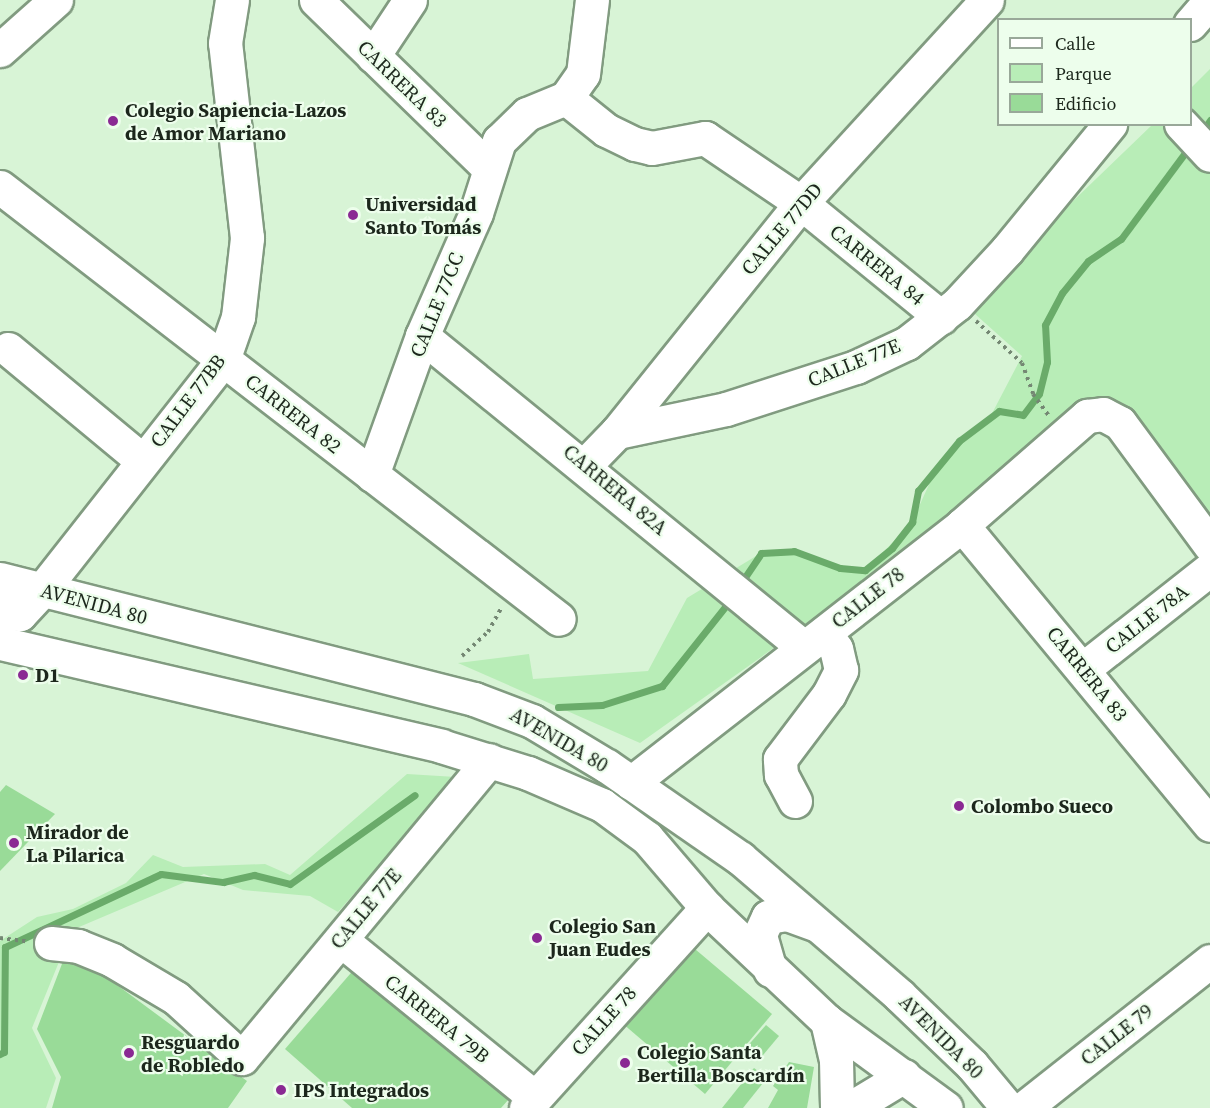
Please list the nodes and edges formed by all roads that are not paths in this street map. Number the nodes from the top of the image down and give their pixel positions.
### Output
1 (56, 0) edge
2 (232, 0) edge
3 (316, 0) edge
4 (410, 0) edge
5 (592, 0) edge
6 (987, 0) edge
7 (1210, 1) edge
8 (1192, 23) edge
9 (0, 50) edge
10 (373, 56) junction
11 (566, 98) junction
12 (1108, 126) edge
13 (1183, 126) edge
14 (1210, 155) edge
15 (489, 168) junction
16 (0, 187) edge
17 (801, 202) junction
18 (949, 311) junction
19 (422, 336) junction
20 (8, 349) dead end
21 (223, 360) junction
22 (617, 432) junction
23 (143, 461) junction
24 (585, 465) junction
25 (372, 475) junction
26 (962, 525) junction
27 (1209, 566) edge
28 (0, 579) edge
29 (42, 590) junction
30 (0, 612) edge
31 (559, 619) dead end
32 (814, 639) junction
33 (0, 643) edge
34 (1083, 669) junction
35 (489, 760) junction
36 (631, 783) junction
37 (795, 801) dead end
38 (1210, 825) edge
39 (707, 908) junction
40 (827, 929) junction
41 (340, 940) junction
42 (51, 943) dead end
43 (1210, 961) edge
44 (770, 970) junction
45 (827, 1021) junction
46 (904, 1076) junction
47 (530, 1103) edge
48 (837, 1108) edge
49 (851, 1108) edge
50 (946, 1108) edge
51 (1008, 1108) edge
52 (1023, 1108) edge

1 - 9 street
2 - 21 street, CALLE 77BB
3 - 10 street, CARRERA 83
4 - 10 street
5 - 11 street
6 - 17 street, CALLE 77DD
7 - 8 street
10 - 15 street, CARRERA 83
11 - 15 street, CALLE 77CC
11 - 17 street, CARRERA 84
12 - 18 street, CALLE 77E
13 - 14 street
15 - 19 street, CALLE 77CC
16 - 21 street, CARRERA 82
17 - 18 street, CARRERA 84
17 - 22 street, CALLE 77DD
18 - 22 street, CALLE 77E
19 - 24 street, CARRERA 82A
19 - 25 street, CALLE 77CC
20 - 23 street
21 - 23 street, CALLE 77BB
21 - 25 street, CARRERA 82
22 - 24 street, CALLE 77DD
23 - 29 street, CALLE 77BB
24 - 32 street, CARRERA 82A
25 - 31 street, CARRERA 82
26 - 27 street, CALLE 78
26 - 32 street, CALLE 78
26 - 34 street, CARRERA 83
27 - 34 street, CALLE 78A
28 - 29 street, AVENIDA 80
29 - 30 street, CALLE 77BB
29 - 36 street, AVENIDA 80
32 - 36 street, CALLE 78
32 - 37 street
33 - 35 street, AVENIDA 80
34 - 38 street, CARRERA 83
35 - 39 street, AVENIDA 80
35 - 41 street, CALLE 77E
36 - 40 street, AVENIDA 80
39 - 44 street, AVENIDA 80
39 - 47 street, CALLE 78
40 - 44 street
40 - 51 street, AVENIDA 80
41 - 42 street, CALLE 77E
41 - 47 street, CARRERA 79B
43 - 52 street, CALLE 79
44 - 45 street, AVENIDA 80
45 - 46 street, AVENIDA 80
45 - 48 street
46 - 49 street
46 - 50 street, AVENIDA 80

